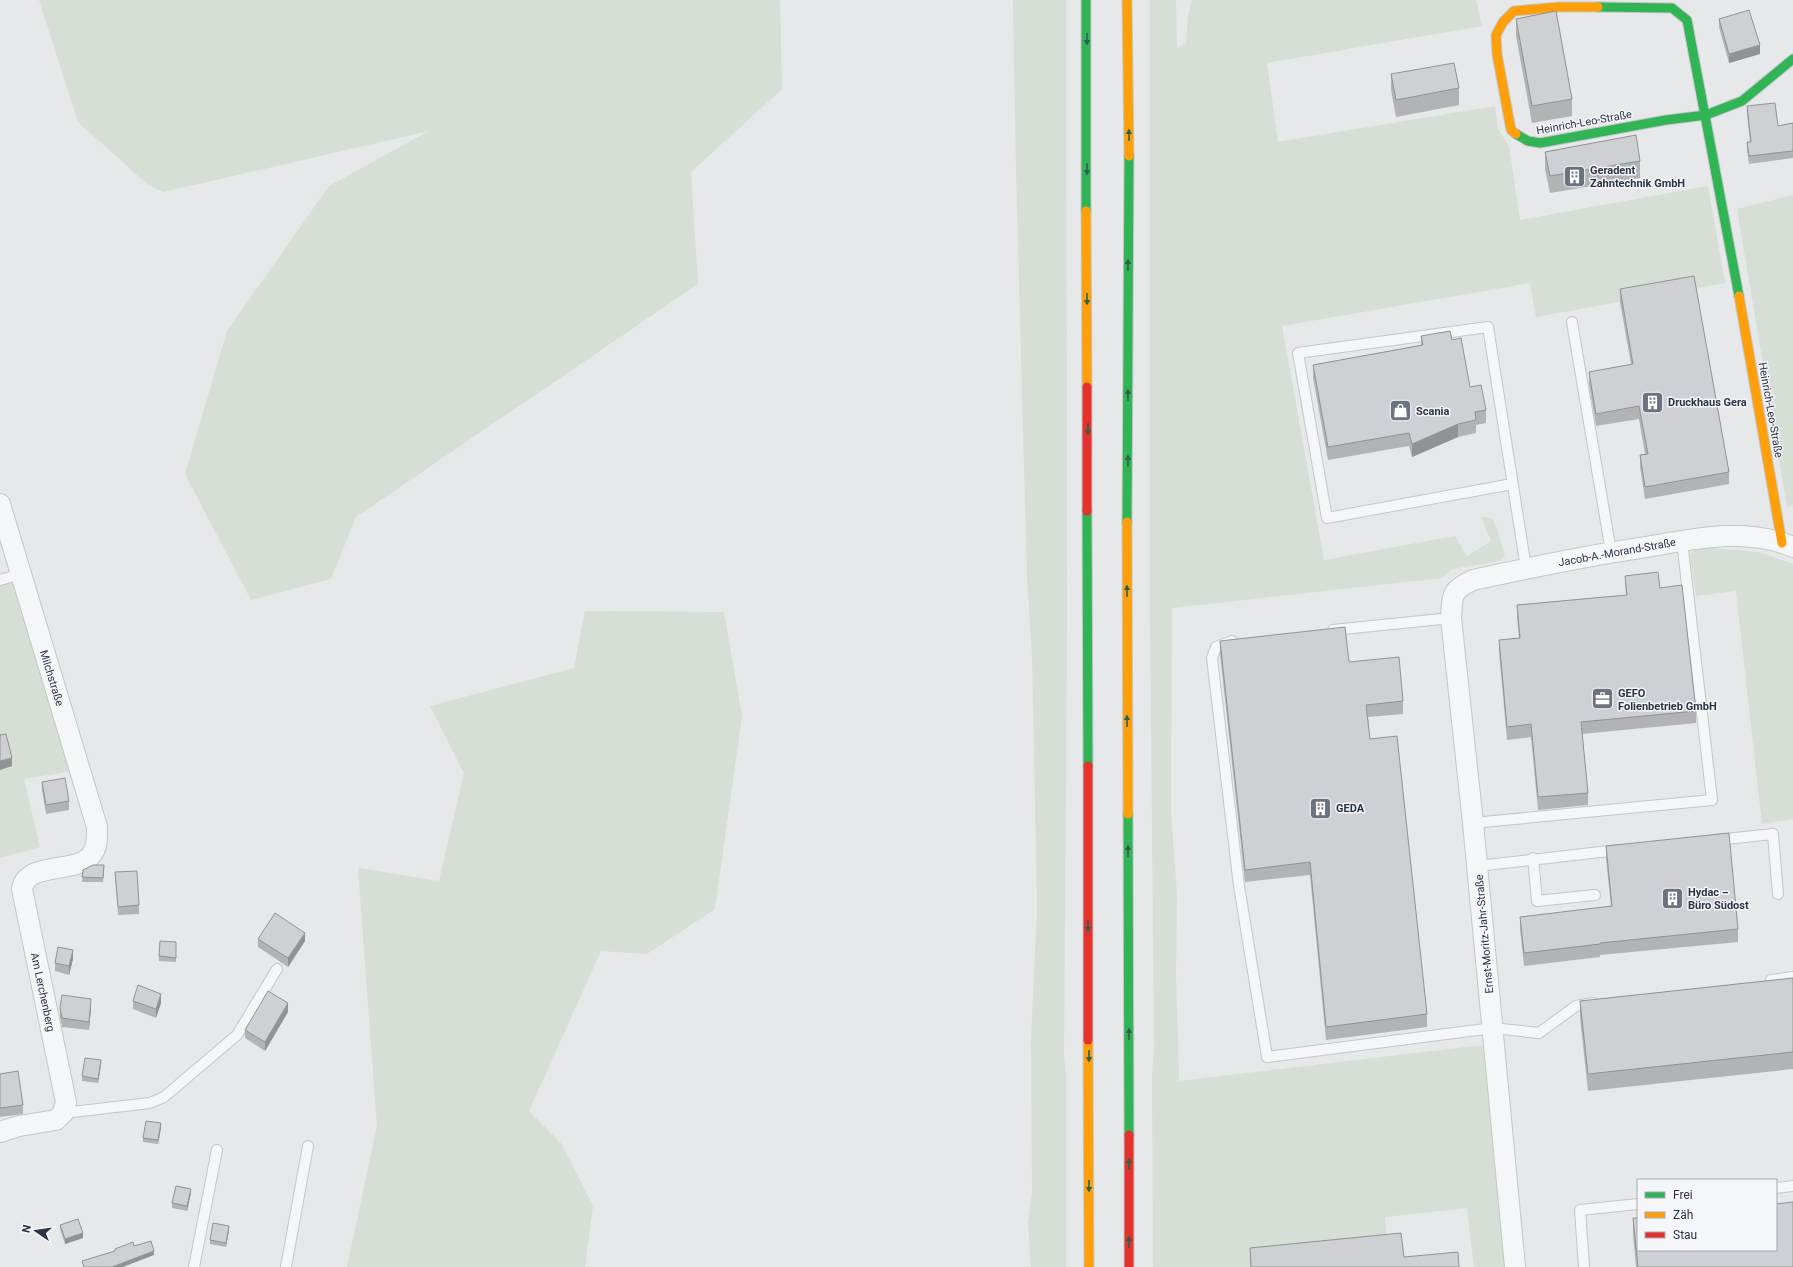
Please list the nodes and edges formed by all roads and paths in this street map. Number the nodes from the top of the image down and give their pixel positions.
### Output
1 (1086, 0) edge
2 (1127, 0) edge
3 (1793, 59) edge
4 (1706, 115) junction
5 (1572, 322) dead end
6 (1512, 484) junction
7 (0, 504) edge
8 (1682, 541) junction
9 (1788, 545) edge
10 (1611, 552) junction
11 (1526, 568) junction
12 (21, 574) junction
13 (0, 580) edge
14 (1452, 610) junction
15 (1324, 631) edge
16 (1246, 640) edge
17 (1473, 823) junction
18 (1703, 841) edge
19 (1626, 849) edge
20 (93, 853) joint
21 (1533, 858) junction
22 (1477, 866) junction
23 (1778, 894) dead end
24 (1594, 895) dead end
25 (277, 968) dead end
26 (1793, 977) edge
27 (1762, 981) edge
28 (1607, 1002) edge
29 (1493, 1028) junction
30 (63, 1113) junction
31 (0, 1132) edge
32 (308, 1146) dead end
33 (217, 1150) dead end
34 (1793, 1186) edge
35 (1777, 1188) edge
36 (1637, 1204) edge
37 (194, 1267) edge
38 (286, 1267) edge
39 (1089, 1267) edge
40 (1129, 1267) edge
41 (1515, 1267) edge
42 (1584, 1267) edge

1 -> 39 main road
40 -> 2 main road
3 - 4 main road
4 - 4 main road, Heinrich-Leo-Straße
4 - 9 main road, Heinrich-Leo-Straße
5 - 10 lane
6 - 6 lane
6 - 11 lane
7 - 12 street, Milchstraße
8 - 9 street, Jacob-A.-Morand-Straße
8 - 10 street, Jacob-A.-Morand-Straße
8 - 17 lane
10 - 11 street, Jacob-A.-Morand-Straße
11 - 14 street, Jacob-A.-Morand-Straße
12 - 13 lane
12 - 20 street, Milchstraße
14 - 15 lane
14 - 17 street, Ernst-Moritz-Jahr-Straße
16 - 29 lane
17 - 22 street, Ernst-Moritz-Jahr-Straße
18 - 23 lane
19 - 21 lane
20 - 30 street, Am Lerchenberg
21 - 22 lane
21 - 24 lane
22 - 29 street, Ernst-Moritz-Jahr-Straße
25 - 30 lane
26 - 27 lane
28 - 29 lane
29 - 41 street, Ernst-Moritz-Jahr-Straße
30 - 31 street
32 - 38 lane
33 - 37 lane
34 - 35 lane
36 - 42 lane

